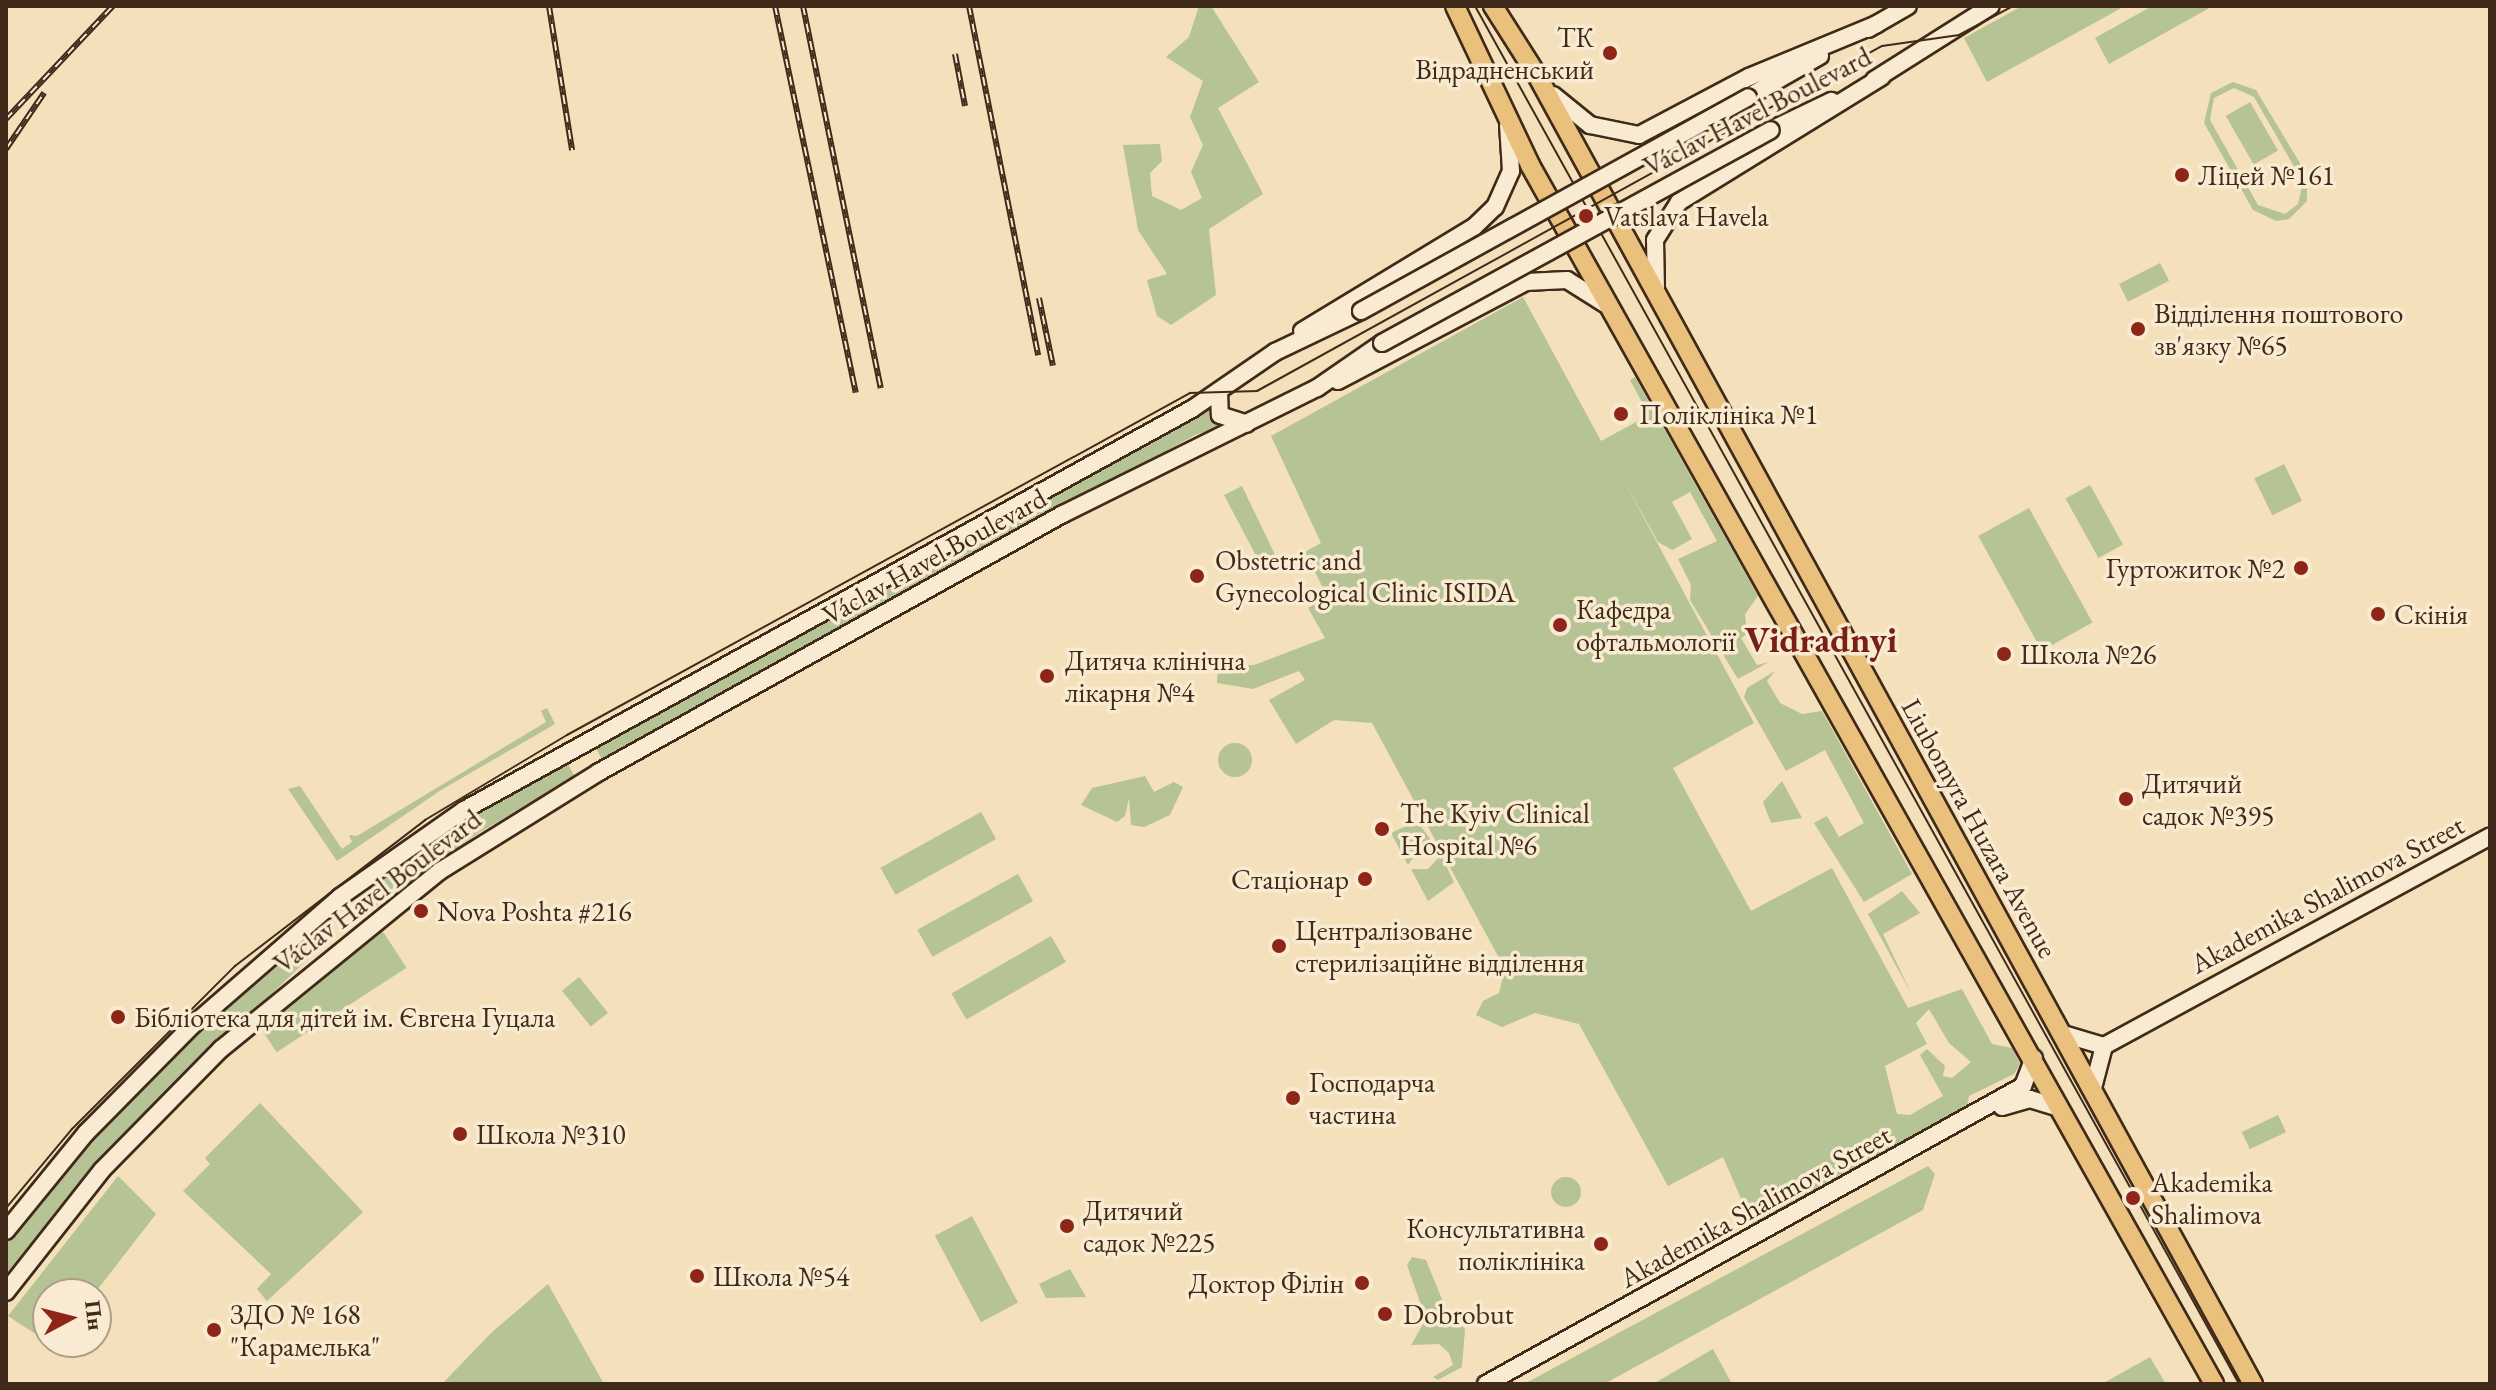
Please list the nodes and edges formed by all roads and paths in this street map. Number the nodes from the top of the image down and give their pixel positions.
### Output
1 (1455, 6) edge
2 (1493, 6) edge
3 (1908, 6) edge
4 (1991, 6) edge
5 (1877, 24) junction
6 (1538, 77) junction
7 (1881, 77) junction
8 (1505, 107) junction
9 (1658, 304) junction
10 (1622, 328) junction
11 (1275, 352) junction
12 (1317, 388) junction
13 (1219, 391) junction
14 (1248, 424) junction
15 (2490, 836) edge
16 (2063, 1034) junction
17 (2104, 1046) junction
18 (2034, 1058) junction
19 (2093, 1088) junction
20 (2060, 1108) junction
21 (6, 1231) edge
22 (6, 1292) edge
23 (1486, 1384) edge
24 (1495, 1384) edge
25 (2214, 1384) edge
26 (2253, 1384) edge

1 - 8 main road
2 - 6 main road, Liubomyra Huzara Avenue
3 - 5 main road, Václav Havel Boulevard
4 - 7 main road, Václav Havel Boulevard
5 - 6 main road
5 - 11 main road, Václav Havel Boulevard, bridge
6 - 9 main road, Liubomyra Huzara Avenue
7 - 9 main road
7 - 12 main road, Václav Havel Boulevard, bridge
8 - 10 main road
8 - 11 main road
9 - 16 main road, Liubomyra Huzara Avenue
10 - 12 main road
10 - 18 main road
11 - 13 main road, Václav Havel Boulevard
12 - 14 main road, Václav Havel Boulevard
13 - 14 main road
13 - 21 main road, Václav Havel Boulevard
14 - 22 main road, Václav Havel Boulevard
15 - 17 main road, Akademika Shalimova Street
16 - 17 main road
16 - 19 main road, Liubomyra Huzara Avenue
17 - 19 main road
18 - 20 main road
18 - 23 main road, Akademika Shalimova Street
19 - 26 main road, Liubomyra Huzara Avenue
20 - 24 main road, Akademika Shalimova Street
20 - 25 main road

